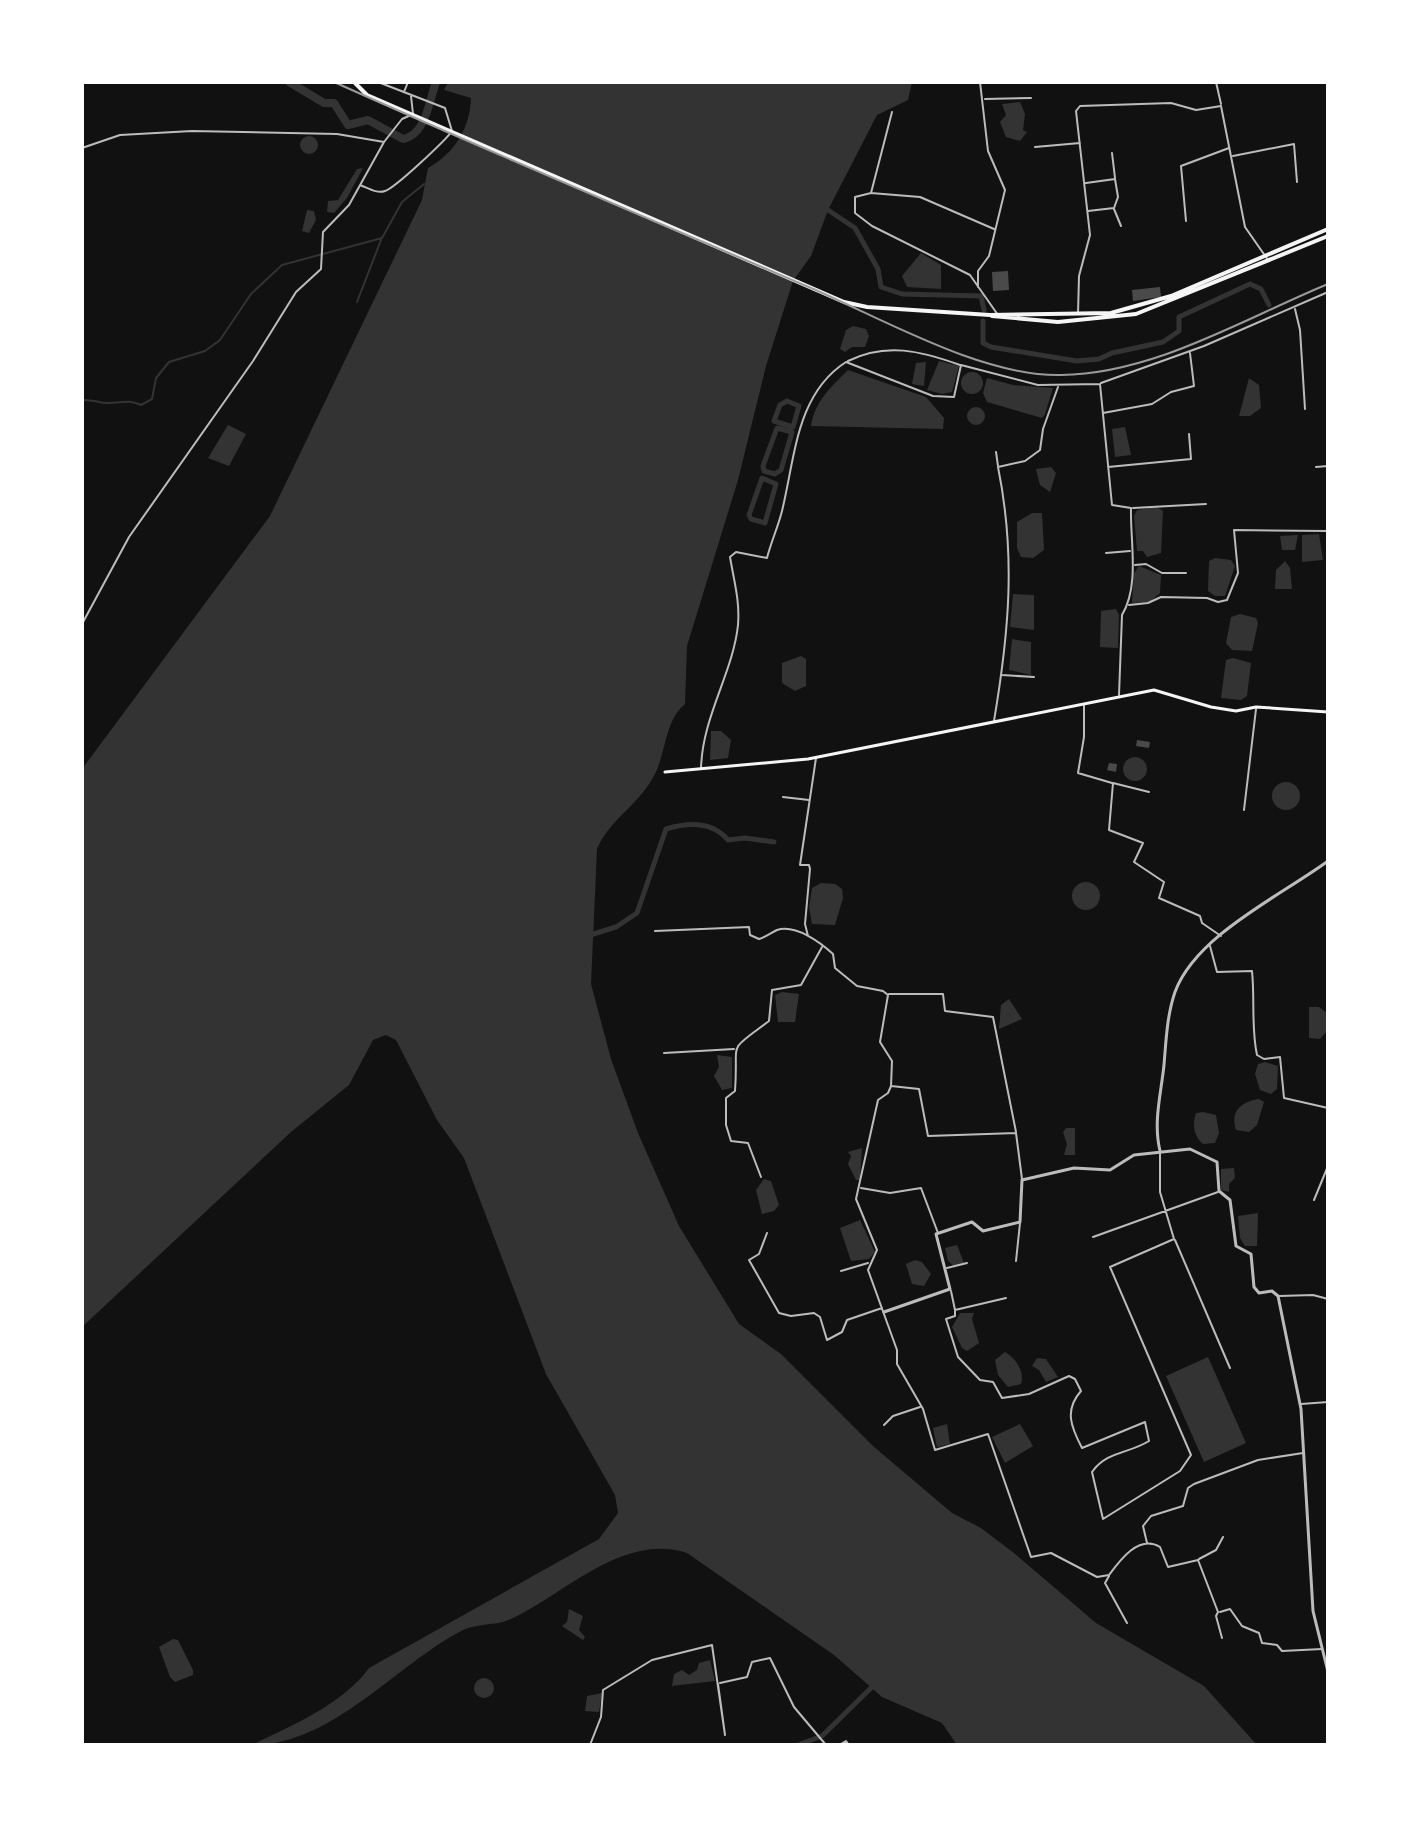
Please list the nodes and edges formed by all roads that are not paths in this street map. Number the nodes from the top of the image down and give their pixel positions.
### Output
1 (354, 82) edge
2 (378, 82) edge
3 (408, 82) edge
4 (980, 82) edge
5 (1216, 82) edge
6 (403, 93) junction
7 (411, 96) junction
8 (1031, 98) dead end
9 (984, 99) junction
10 (1221, 106) junction
11 (892, 112) dead end
12 (384, 142) junction
13 (1081, 143) junction
14 (1035, 147) dead end
15 (1230, 147) junction
16 (82, 148) edge
17 (1112, 153) dead end
18 (1232, 156) junction
19 (1115, 179) junction
20 (1297, 182) dead end
21 (1085, 183) junction
22 (360, 185) junction
23 (871, 193) junction
24 (1114, 208) junction
25 (1087, 211) junction
26 (1186, 221) dead end
27 (1121, 226) dead end
28 (1328, 229) edge
29 (995, 230) junction
30 (1328, 236) edge
31 (1267, 259) junction
32 (978, 288) junction
33 (1328, 292) edge
34 (1294, 307) junction
35 (998, 316) junction
36 (1078, 318) junction
37 (1189, 352) junction
38 (846, 362) junction
39 (961, 365) junction
40 (1100, 384) junction
41 (1058, 386) junction
42 (1305, 409) dead end
43 (1103, 413) junction
44 (1189, 434) dead end
45 (996, 452) dead end
46 (1328, 466) edge
47 (998, 467) junction
48 (1107, 467) junction
49 (1316, 467) dead end
50 (1206, 504) dead end
51 (1131, 508) junction
52 (1328, 531) edge
53 (1131, 551) junction
54 (1106, 553) dead end
55 (1134, 565) junction
56 (1186, 573) dead end
57 (1128, 605) junction
58 (82, 624) edge
59 (1001, 675) junction
60 (1034, 677) dead end
61 (1119, 696) junction
62 (1084, 705) junction
63 (1256, 707) junction
64 (1328, 712) edge
65 (994, 721) junction
66 (817, 757) junction
67 (701, 769) junction
68 (665, 772) dead end
69 (1113, 783) junction
70 (1149, 792) dead end
71 (783, 797) dead end
72 (810, 801) junction
73 (1244, 810) dead end
74 (1328, 861) edge
75 (655, 931) dead end
76 (1221, 936) junction
77 (809, 938) junction
78 (1210, 945) junction
79 (823, 946) junction
80 (888, 994) junction
81 (735, 1049) junction
82 (664, 1053) dead end
83 (891, 1086) junction
84 (1328, 1108) edge
85 (1016, 1133) junction
86 (1160, 1151) junction
87 (1328, 1166) edge
88 (761, 1177) dead end
89 (1022, 1180) junction
90 (860, 1188) junction
91 (1219, 1191) junction
92 (1314, 1200) dead end
93 (1164, 1210) junction
94 (1020, 1222) junction
95 (767, 1233) dead end
96 (938, 1233) junction
97 (1093, 1237) dead end
98 (1174, 1239) junction
99 (753, 1251) dead end
100 (755, 1256) junction
101 (1016, 1261) dead end
102 (870, 1263) junction
103 (967, 1263) dead end
104 (945, 1268) junction
105 (841, 1271) dead end
106 (950, 1289) junction
107 (1278, 1296) junction
108 (1006, 1298) dead end
109 (1328, 1299) edge
110 (883, 1310) junction
111 (955, 1310) junction
112 (1230, 1368) dead end
113 (1328, 1402) edge
114 (1299, 1404) junction
115 (921, 1406) junction
116 (884, 1425) dead end
117 (1305, 1453) junction
118 (1223, 1537) dead end
119 (1147, 1544) junction
120 (1198, 1560) junction
121 (1109, 1575) junction
122 (1218, 1612) junction
123 (1127, 1623) dead end
124 (1222, 1638) dead end
125 (1322, 1649) junction
126 (1328, 1672) edge
127 (718, 1684) junction
128 (590, 1745) edge
129 (826, 1745) edge
130 (839, 1745) edge
131 (849, 1745) edge

1 - 35 highway
2 - 6 street
3 - 6 street
4 - 9 street
5 - 10 street
6 - 7 street
7 - 12 street
7 - 22 street
8 - 9 street
9 - 29 street
10 - 13 street
10 - 15 street
11 - 23 street
12 - 16 street
12 - 22 street
13 - 14 street
13 - 21 street
15 - 18 street
15 - 26 street
17 - 19 street
18 - 20 street
18 - 31 street
19 - 21 street
19 - 24 street
21 - 25 street
22 - 58 street
23 - 29 street
23 - 32 street
24 - 25 street
24 - 27 street
25 - 36 street
28 - 31 highway
29 - 32 street
30 - 31 highway
31 - 36 highway
32 - 35 street
33 - 34 street
34 - 37 street
34 - 42 street
35 - 36 highway
37 - 40 street
37 - 43 street
38 - 39 street
38 - 39 street
38 - 67 street
39 - 41 street
40 - 41 street
40 - 43 street
41 - 47 street
43 - 48 street
44 - 48 street
45 - 47 street
46 - 49 street
47 - 59 street
48 - 51 street
50 - 51 street
51 - 53 street
52 - 57 street
53 - 54 street
53 - 55 street
55 - 56 street
55 - 57 street
57 - 61 street
59 - 60 street
59 - 65 street
61 - 62 main road
61 - 63 main road
62 - 65 main road
62 - 69 street
63 - 64 main road
63 - 73 street
65 - 66 main road
66 - 67 main road
66 - 72 street
67 - 68 main road
69 - 70 street
69 - 76 street
71 - 72 street
72 - 77 street
74 - 76 street
75 - 77 street
76 - 78 street
77 - 79 street
78 - 84 street
78 - 86 street
79 - 80 street
79 - 81 street
80 - 83 street
80 - 85 street
81 - 82 street
81 - 88 street
83 - 85 street
83 - 90 street
85 - 89 street
86 - 89 street
86 - 91 street
86 - 93 street
87 - 92 street
89 - 94 street
90 - 96 street
90 - 102 street
91 - 93 street
91 - 107 street
93 - 97 street
93 - 98 street
94 - 96 street
94 - 101 street
95 - 100 street
96 - 104 street
98 - 111 street
98 - 112 street
99 - 100 street
100 - 110 street
102 - 105 street
102 - 110 street
103 - 104 street
104 - 106 street
106 - 110 street
106 - 111 street
107 - 109 street
107 - 114 street
108 - 111 street
110 - 115 street
113 - 114 street
114 - 117 street
115 - 116 street
115 - 121 street
117 - 119 street
117 - 125 street
118 - 120 street
119 - 120 street
119 - 121 street
120 - 122 street
121 - 123 street
122 - 124 street
122 - 125 street
125 - 126 street
127 - 127 street
127 - 128 street
127 - 129 street
130 - 131 street

